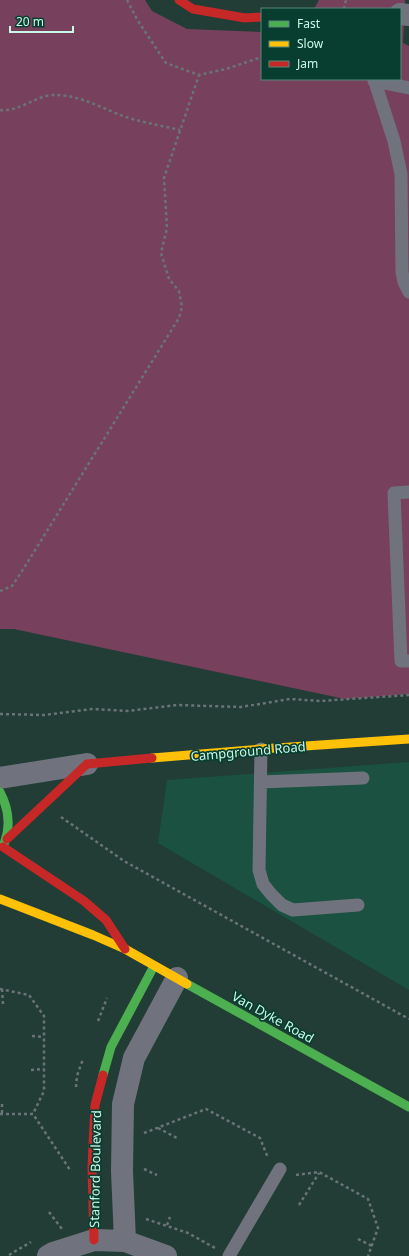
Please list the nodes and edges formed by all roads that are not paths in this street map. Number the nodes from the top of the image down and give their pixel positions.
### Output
1 (179, 0) edge
2 (261, 17) edge
3 (374, 80) edge
4 (409, 88) edge
5 (409, 292) edge
6 (409, 492) edge
7 (409, 661) edge
8 (409, 739) edge
9 (261, 749) junction
10 (87, 764) junction
11 (0, 778) edge
12 (363, 778) dead end
13 (261, 782) junction
14 (0, 792) edge
15 (3, 846) edge
16 (0, 899) edge
17 (358, 905) dead end
18 (125, 950) junction
19 (154, 966) junction
20 (177, 978) junction
21 (409, 1107) edge
22 (280, 1169) road end
23 (94, 1240) junction
24 (125, 1242) junction
25 (225, 1254) edge
26 (48, 1256) edge
27 (166, 1256) edge

1 - 2 street
3 - 4 lane
3 - 5 lane
6 - 7 lane
8 - 9 street, Campground Road
9 - 10 street, Campground Road
9 - 13 lane
10 - 11 street, Campground Road
10 - 15 street
12 - 13 lane
13 - 17 lane
14 - 15 street
15 - 18 street, Van Dyke Road
16 - 18 street, Van Dyke Road
18 - 19 street, Van Dyke Road
19 - 20 street, Van Dyke Road
19 - 23 street, Stanford Boulevard
20 - 21 street, Van Dyke Road
20 - 24 street, Stanford Boulevard
22 - 25 lane
23 - 24 street
23 - 26 street
24 - 27 street

